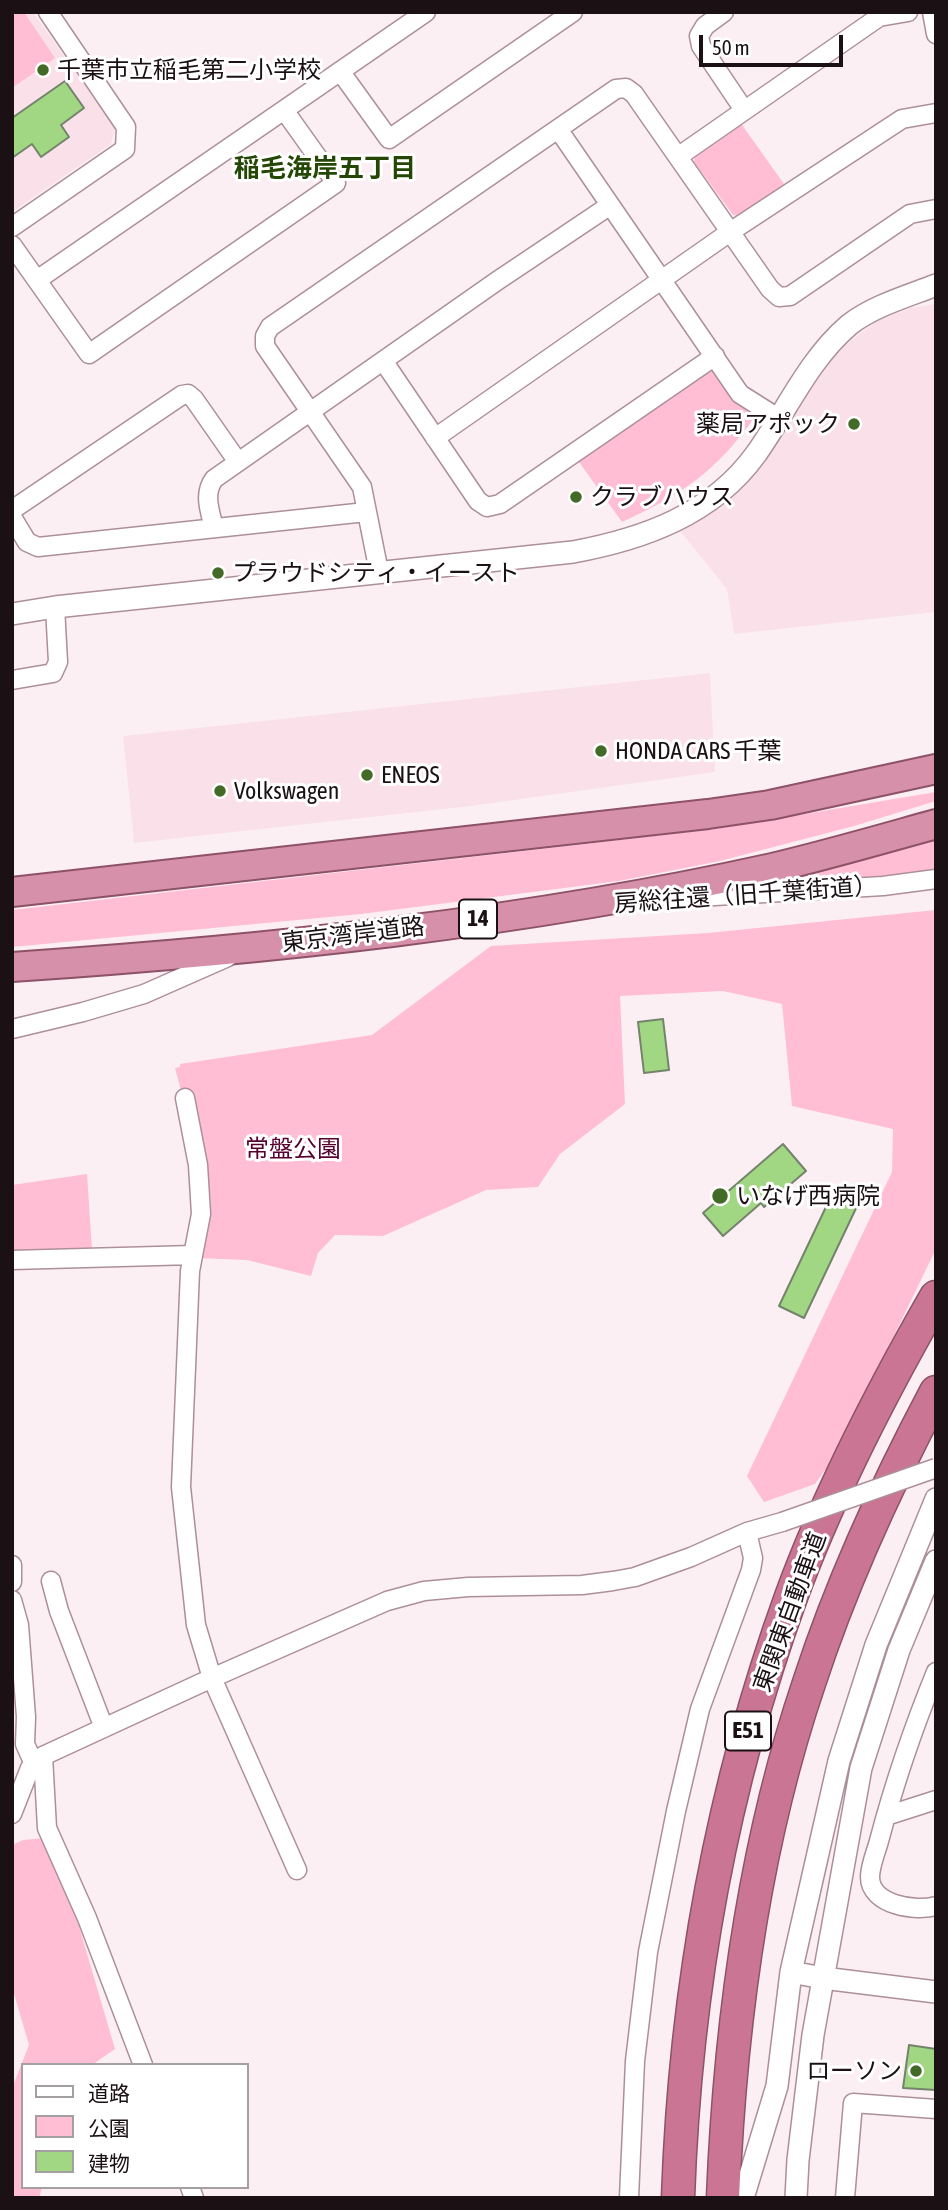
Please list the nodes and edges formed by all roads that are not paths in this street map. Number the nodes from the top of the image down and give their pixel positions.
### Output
1 (48, 12) edge
2 (426, 12) edge
3 (573, 12) edge
4 (724, 12) edge
5 (908, 12) edge
6 (932, 12) edge
7 (936, 34) edge
8 (340, 71) junction
9 (285, 110) junction
10 (744, 110) junction
11 (936, 113) edge
12 (558, 129) junction
13 (679, 156) junction
14 (609, 206) junction
15 (936, 209) edge
16 (12, 227) edge
17 (730, 232) junction
18 (12, 244) edge
19 (37, 280) junction
20 (663, 281) junction
21 (936, 285) edge
22 (715, 356) junction
23 (384, 362) junction
24 (310, 412) junction
25 (778, 418) junction
26 (435, 438) junction
27 (239, 462) junction
28 (12, 510) edge
29 (366, 512) junction
30 (12, 517) edge
31 (214, 528) junction
32 (379, 572) junction
33 (55, 607) junction
34 (12, 614) edge
35 (12, 680) edge
36 (936, 769) edge
37 (936, 824) edge
38 (936, 879) edge
39 (12, 892) edge
40 (555, 908) junction
41 (251, 947) junction
42 (12, 967) edge
43 (12, 1028) edge
44 (185, 1098) dead end
45 (193, 1255) junction
46 (12, 1260) edge
47 (936, 1297) edge
48 (936, 1392) edge
49 (936, 1468) edge
50 (936, 1499) edge
51 (747, 1532) junction
52 (936, 1561) edge
53 (12, 1565) edge
54 (12, 1581) edge
55 (51, 1581) dead end
56 (12, 1600) edge
57 (212, 1678) junction
58 (934, 1683) edge
59 (104, 1728) junction
60 (38, 1760) junction
61 (936, 1800) edge
62 (12, 1814) edge
63 (886, 1816) junction
64 (297, 1870) dead end
65 (936, 1906) edge
66 (791, 1972) junction
67 (823, 1978) junction
68 (936, 1993) edge
69 (142, 2063) edge
70 (936, 2109) edge
71 (629, 2198) edge
72 (678, 2198) edge
73 (723, 2198) edge
74 (743, 2198) edge
75 (796, 2198) edge
76 (845, 2198) edge

1 - 16 street
2 - 8 street
3 - 8 street
4 - 10 street
5 - 10 street
6 - 7 street
8 - 9 street
9 - 19 street
9 - 19 street
10 - 13 street
11 - 17 street
12 - 13 street
12 - 14 street
12 - 24 street
13 - 17 street
14 - 20 street
14 - 23 street
15 - 17 street
17 - 20 street
18 - 19 street
20 - 22 street
20 - 26 street
21 - 25 street
22 - 25 street
22 - 26 street
23 - 24 street
23 - 26 street
24 - 27 street
24 - 29 street
25 - 32 street
27 - 28 street
27 - 31 street
29 - 31 street
29 - 32 street
30 - 31 street
32 - 33 street
33 - 34 street
33 - 35 street
36 - 39 highway
37 - 40 highway, 東京湾岸道路 / 14
38 - 40 street, 房総往還（旧千葉街道）
40 - 41 highway, 東京湾岸道路 / 14
41 - 42 highway, 東京湾岸道路 / 14
41 - 43 street
44 - 45 street
45 - 46 street
45 - 57 street
47 - 72 highway, 東関東自動車道 / E51
48 - 73 highway, 東関東自動車道 / E51
49 - 51 street, bridge
50 - 66 street
51 - 57 street
51 - 71 street
52 - 67 street
53 - 54 street
55 - 59 street
56 - 60 street
57 - 59 street
57 - 64 street
58 - 63 street
59 - 60 street
60 - 62 street
60 - 69 street
61 - 63 street
63 - 65 street
66 - 67 street
66 - 74 street
67 - 68 street
67 - 75 street
70 - 76 street

